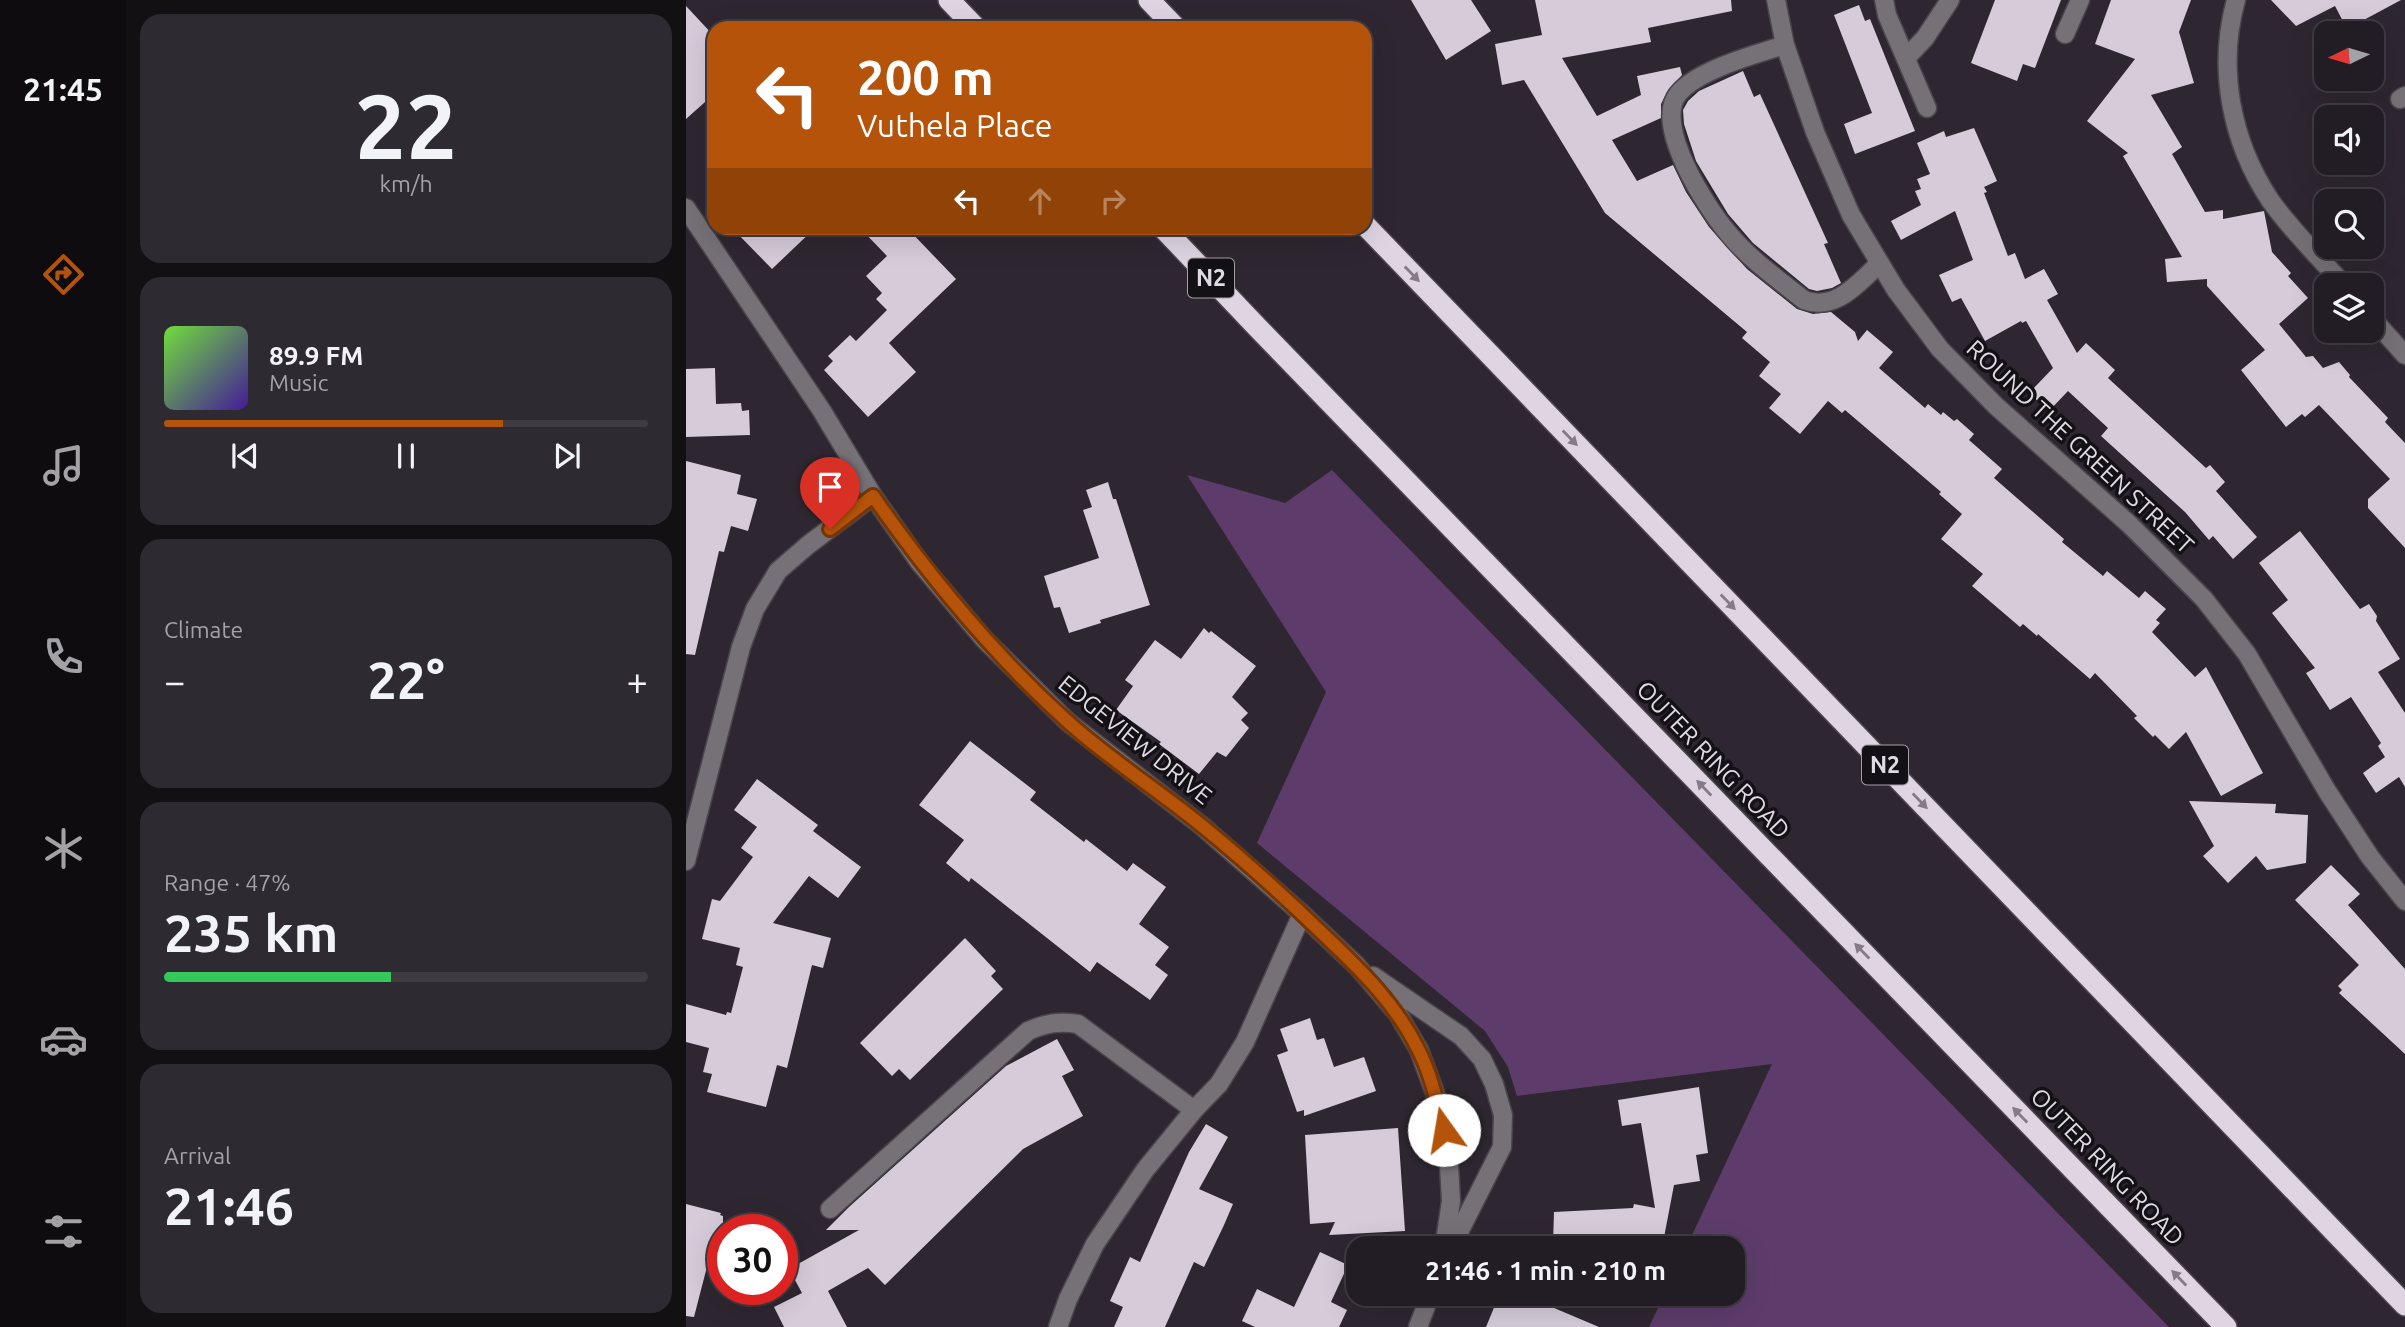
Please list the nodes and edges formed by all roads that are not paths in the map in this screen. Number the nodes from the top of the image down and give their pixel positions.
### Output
1 (949, 0) edge
2 (1149, 0) edge
3 (1776, 0) edge
4 (1884, 0) edge
5 (1950, 0) edge
6 (2080, 0) edge
7 (2236, 0) edge
8 (969, 21) edge
9 (1169, 21) edge
10 (2065, 34) dead end
11 (1785, 45) junction
12 (1906, 58) junction
13 (1927, 107) dead end
14 (686, 208) edge
15 (1372, 232) edge
16 (1170, 235) edge
17 (1880, 263) junction
18 (2334, 273) edge
19 (2384, 332) edge
20 (2405, 355) edge
21 (873, 496) junction
22 (686, 861) edge
23 (2405, 901) edge
24 (1302, 914) junction
25 (1357, 966) junction
26 (1194, 1110) junction
27 (830, 1209) dead end
28 (1446, 1236) edge
29 (1457, 1236) edge
30 (2405, 1305) edge
31 (1426, 1306) edge
32 (1058, 1327) edge
33 (1418, 1327) edge
34 (2226, 1327) edge

1 - 8 highway
2 - 9 highway
3 - 11 street, ROUND THE GREEN STREET
4 - 12 street
5 - 12 street
6 - 10 street
7 - 18 street
11 - 17 street, ROUND THE GREEN STREET
11 - 17 street
12 - 13 street
14 - 21 street, EDGEVIEW DRIVE
15 -> 30 highway, N2
34 -> 16 highway, OUTER RING ROAD / N2
17 - 23 street, ROUND THE GREEN STREET
19 - 20 street
21 - 22 street
21 - 24 street, EDGEVIEW DRIVE
24 - 25 street, EDGEVIEW DRIVE
24 - 26 street
25 - 28 street, EDGEVIEW DRIVE
25 - 29 street
26 - 27 street
26 - 32 street
31 - 33 street

